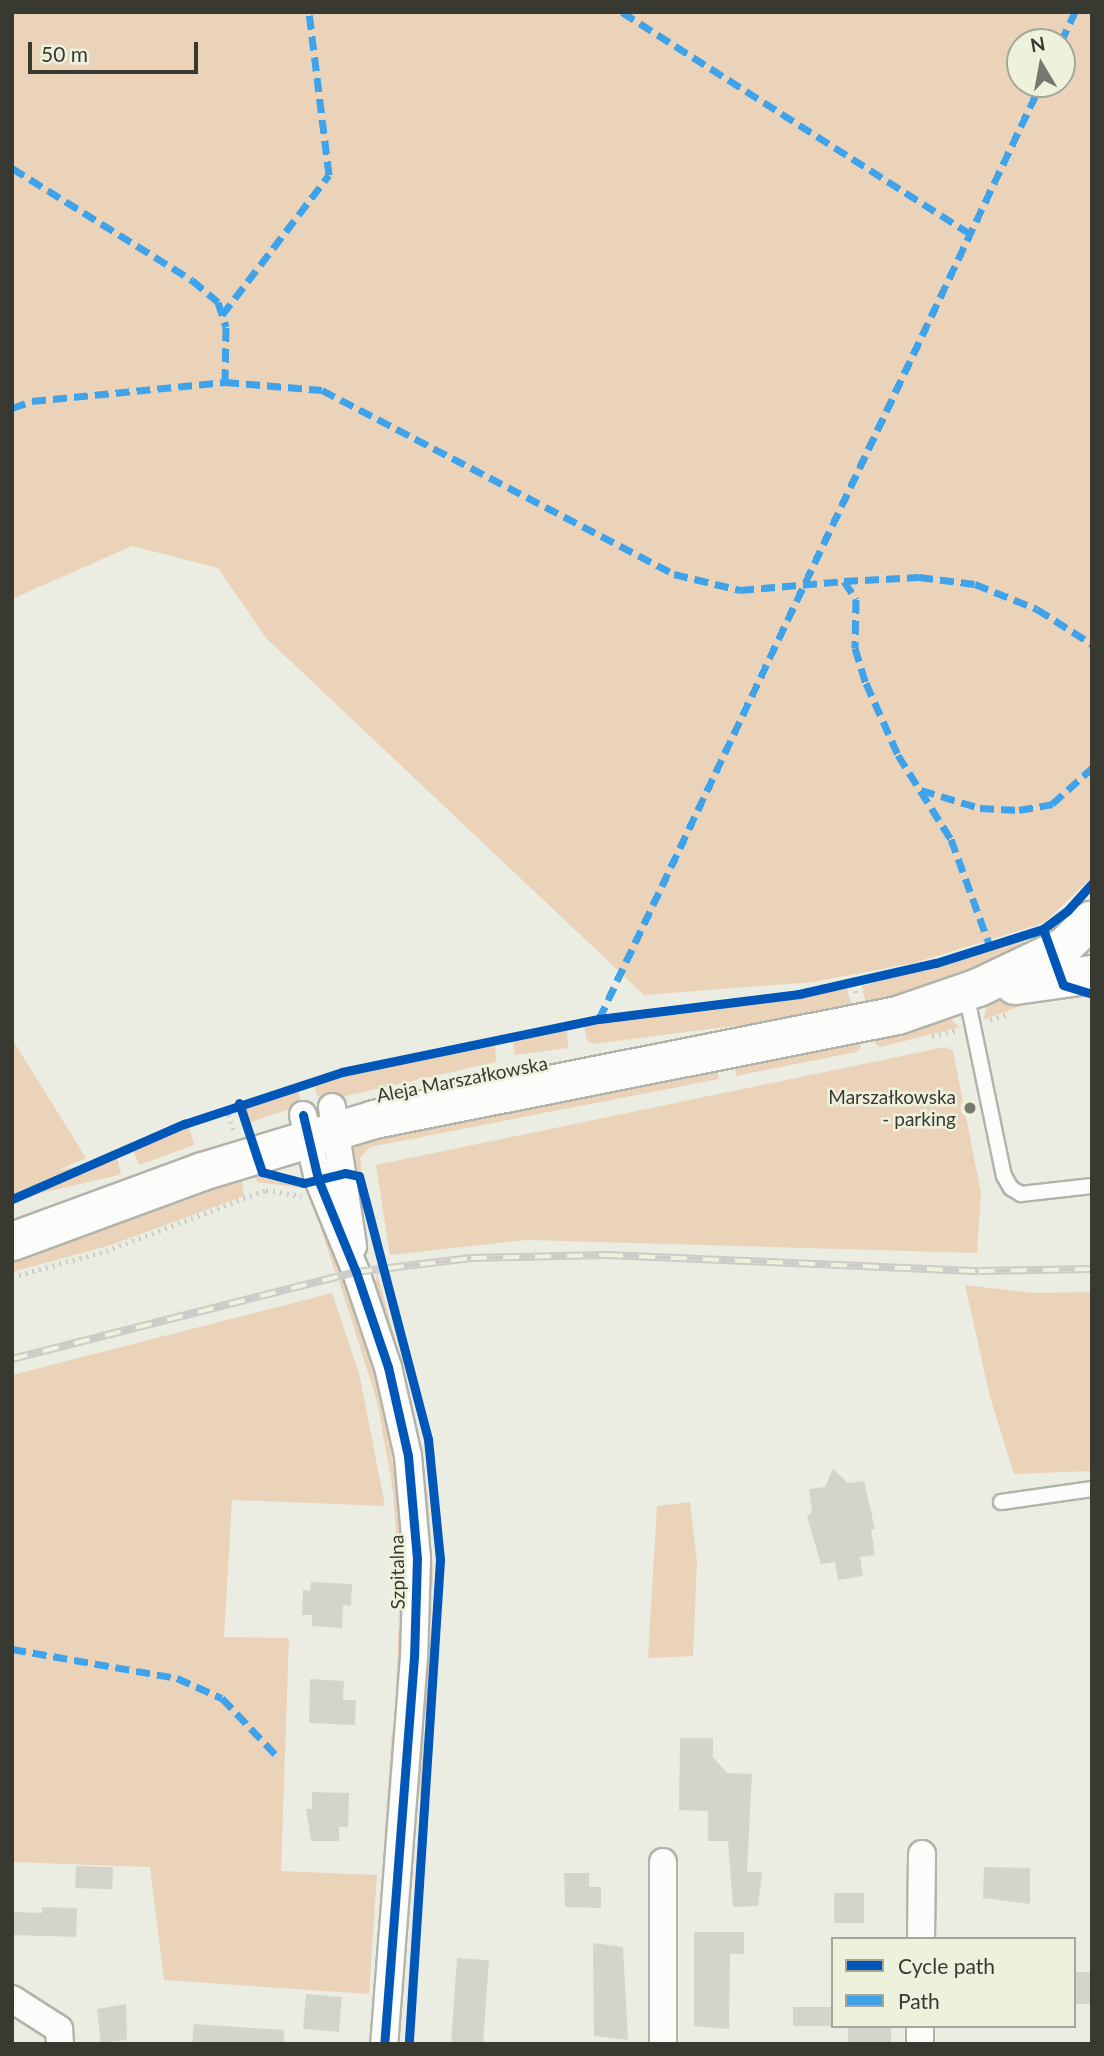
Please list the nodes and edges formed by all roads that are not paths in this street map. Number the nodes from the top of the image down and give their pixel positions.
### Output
1 (1091, 917) edge
2 (1092, 957) edge
3 (1092, 974) edge
4 (958, 993) junction
5 (320, 1122) junction
6 (1092, 1186) edge
7 (12, 1233) edge
8 (12, 1241) edge
9 (356, 1272) junction
10 (1092, 1489) edge
11 (1000, 1502) dead end
12 (922, 1854) dead end
13 (663, 1862) dead end
14 (921, 1937) edge
15 (12, 1999) edge
16 (60, 2044) edge
17 (384, 2044) edge
18 (663, 2044) edge

1 - 2 main road
1 - 4 main road, Aleja Marszałkowska
3 - 4 main road, Aleja Marszałkowska
4 - 5 main road, Aleja Marszałkowska
4 - 6 lane
5 - 7 main road, Aleja Marszałkowska
5 - 8 main road, Aleja Marszałkowska
5 - 9 street, Szpitalna
5 - 9 street, Szpitalna
9 - 17 street, Szpitalna
10 - 11 lane
12 - 14 street
13 - 18 street
15 - 16 street

